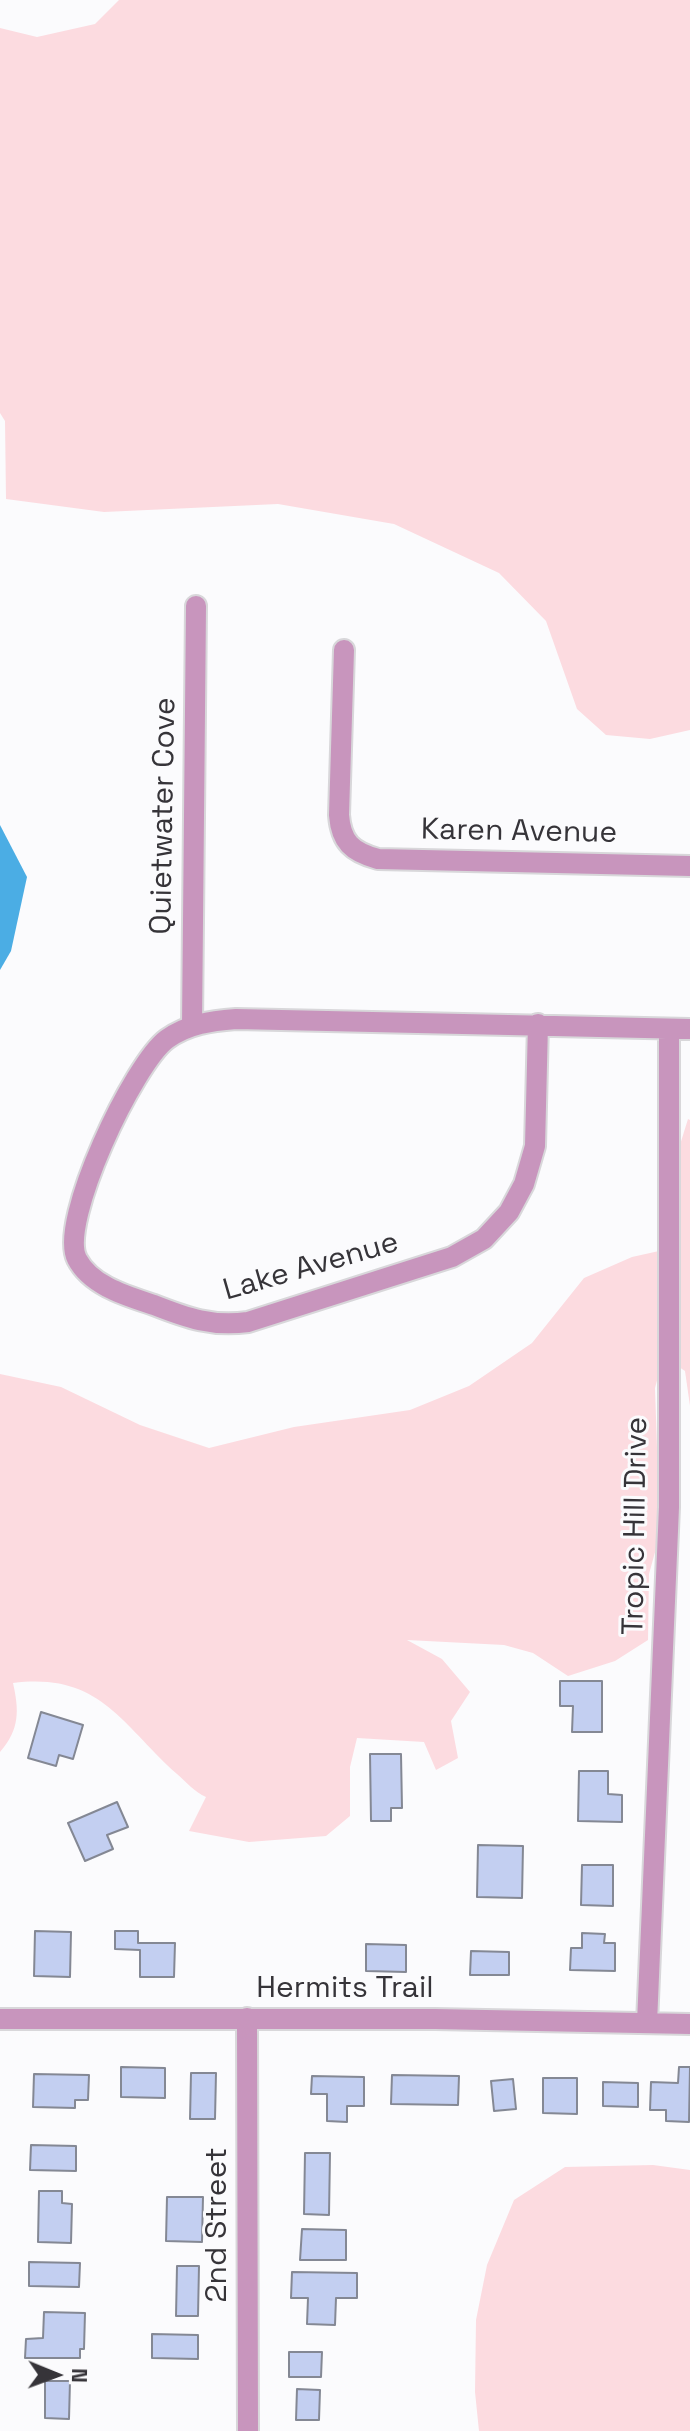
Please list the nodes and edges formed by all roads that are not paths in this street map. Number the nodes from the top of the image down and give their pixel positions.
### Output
1 (196, 606) dead end
2 (344, 650) dead end
3 (690, 866) edge
4 (538, 1024) junction
5 (192, 1026) junction
6 (669, 1029) junction
7 (690, 1029) edge
8 (247, 2018) junction
9 (0, 2019) edge
10 (647, 2023) junction
11 (690, 2024) edge
12 (248, 2431) edge

1 - 5 street, Quietwater Cove
2 - 3 street, Karen Avenue
4 - 5 street, Lake Avenue
4 - 5 street, Lake Avenue
4 - 6 street, Lake Avenue
6 - 7 street, Lake Avenue
6 - 10 street, Tropic Hill Drive
8 - 9 street, Hermits Trail
8 - 10 street, Hermits Trail
8 - 12 street, 2nd Street
10 - 11 street, Hermits Trail

